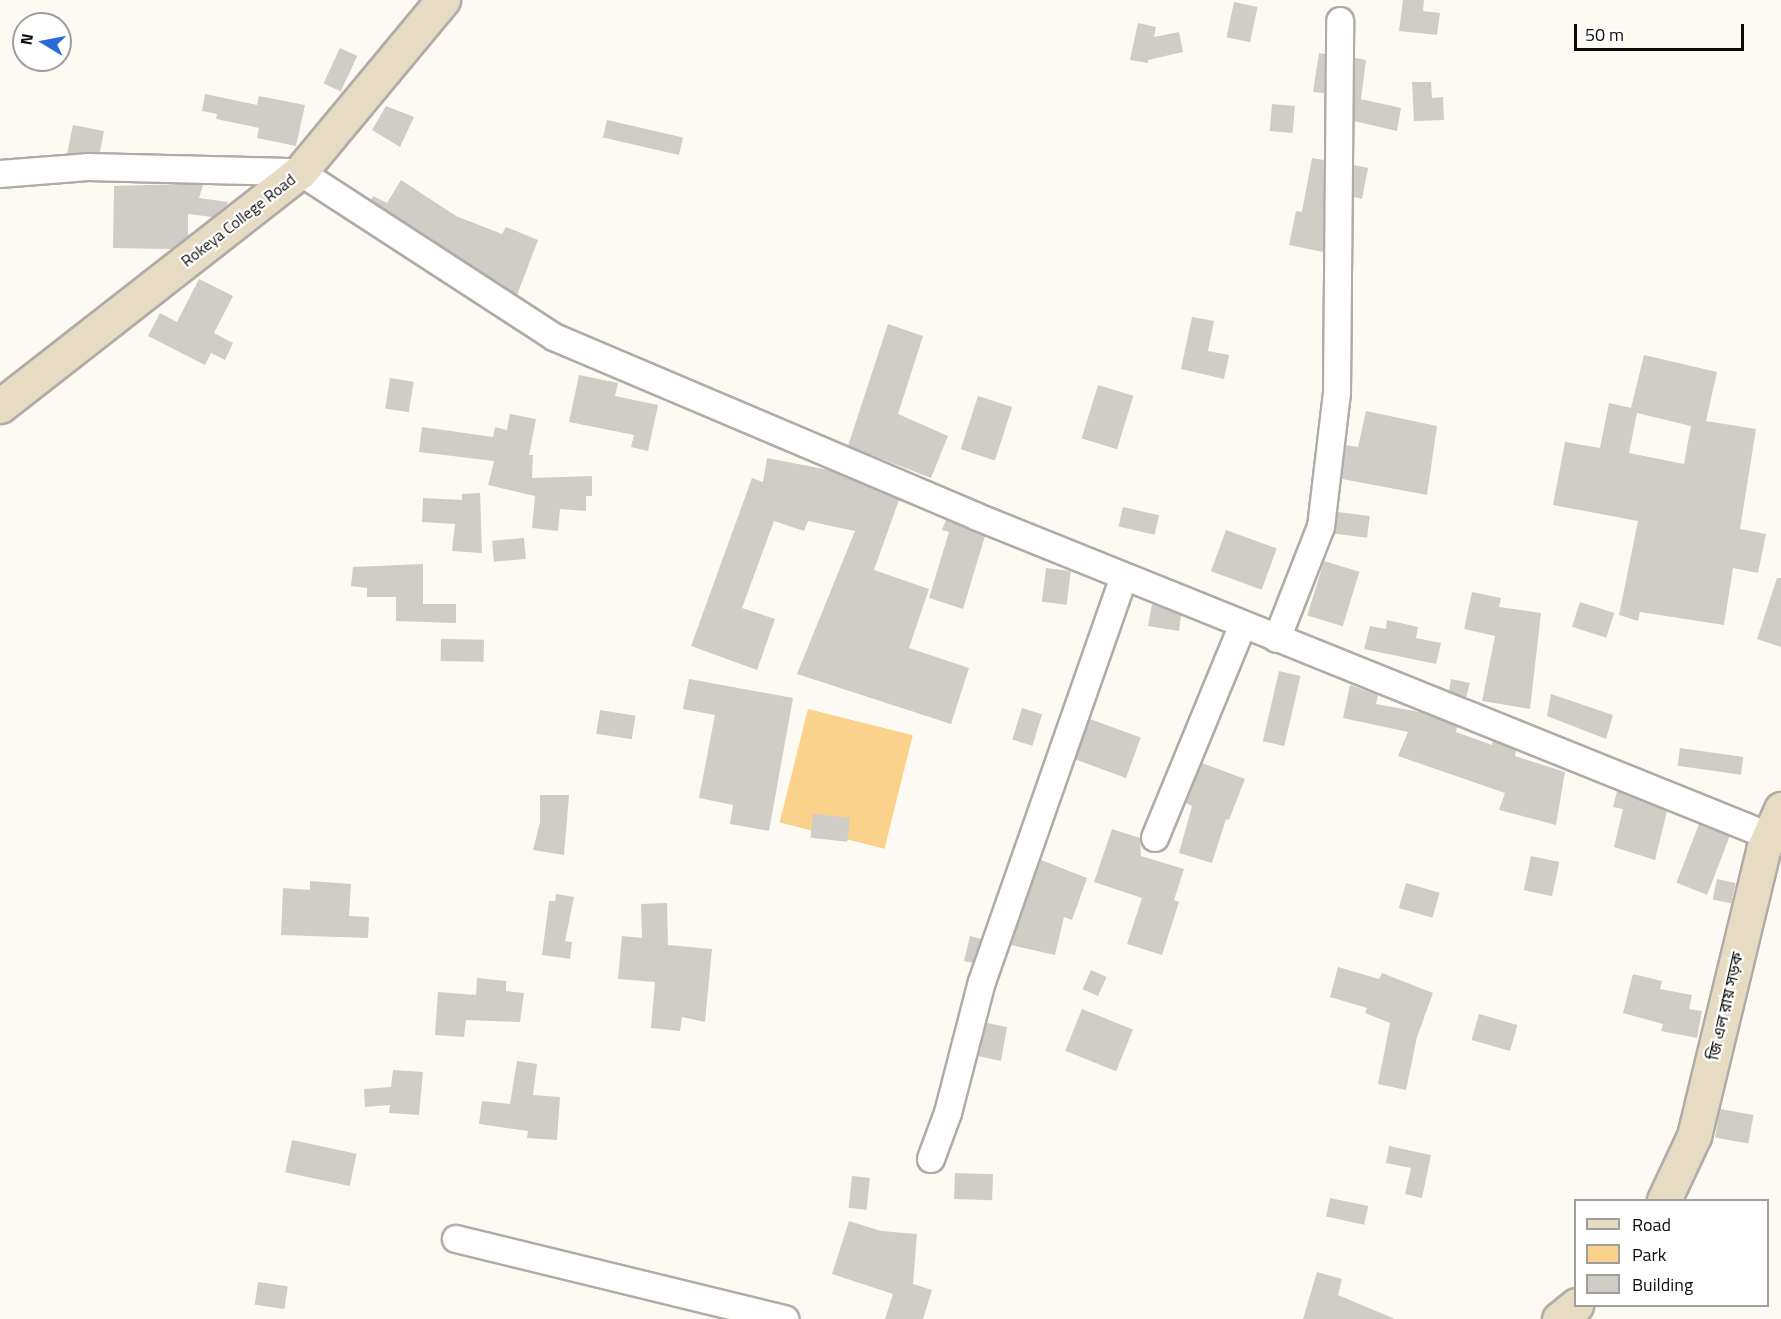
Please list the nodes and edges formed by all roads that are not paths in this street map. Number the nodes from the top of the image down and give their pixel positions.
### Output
1 (443, 0) edge
2 (1340, 21) dead end
3 (300, 172) junction
4 (0, 174) edge
5 (0, 406) edge
6 (1124, 577) junction
7 (1243, 625) junction
8 (1277, 639) junction
9 (1775, 823) edge
10 (1155, 838) dead end
11 (931, 1159) dead end
12 (1664, 1199) edge
13 (456, 1239) dead end
14 (785, 1319) edge

1 - 3 street, Rokeya College Road
2 - 8 street
3 - 4 street
3 - 5 street, Rokeya College Road
3 - 6 street
6 - 7 street
6 - 11 street
7 - 8 street
7 - 10 street
8 - 9 street
9 - 12 street, জি এল রায় সড়ক
13 - 14 street

